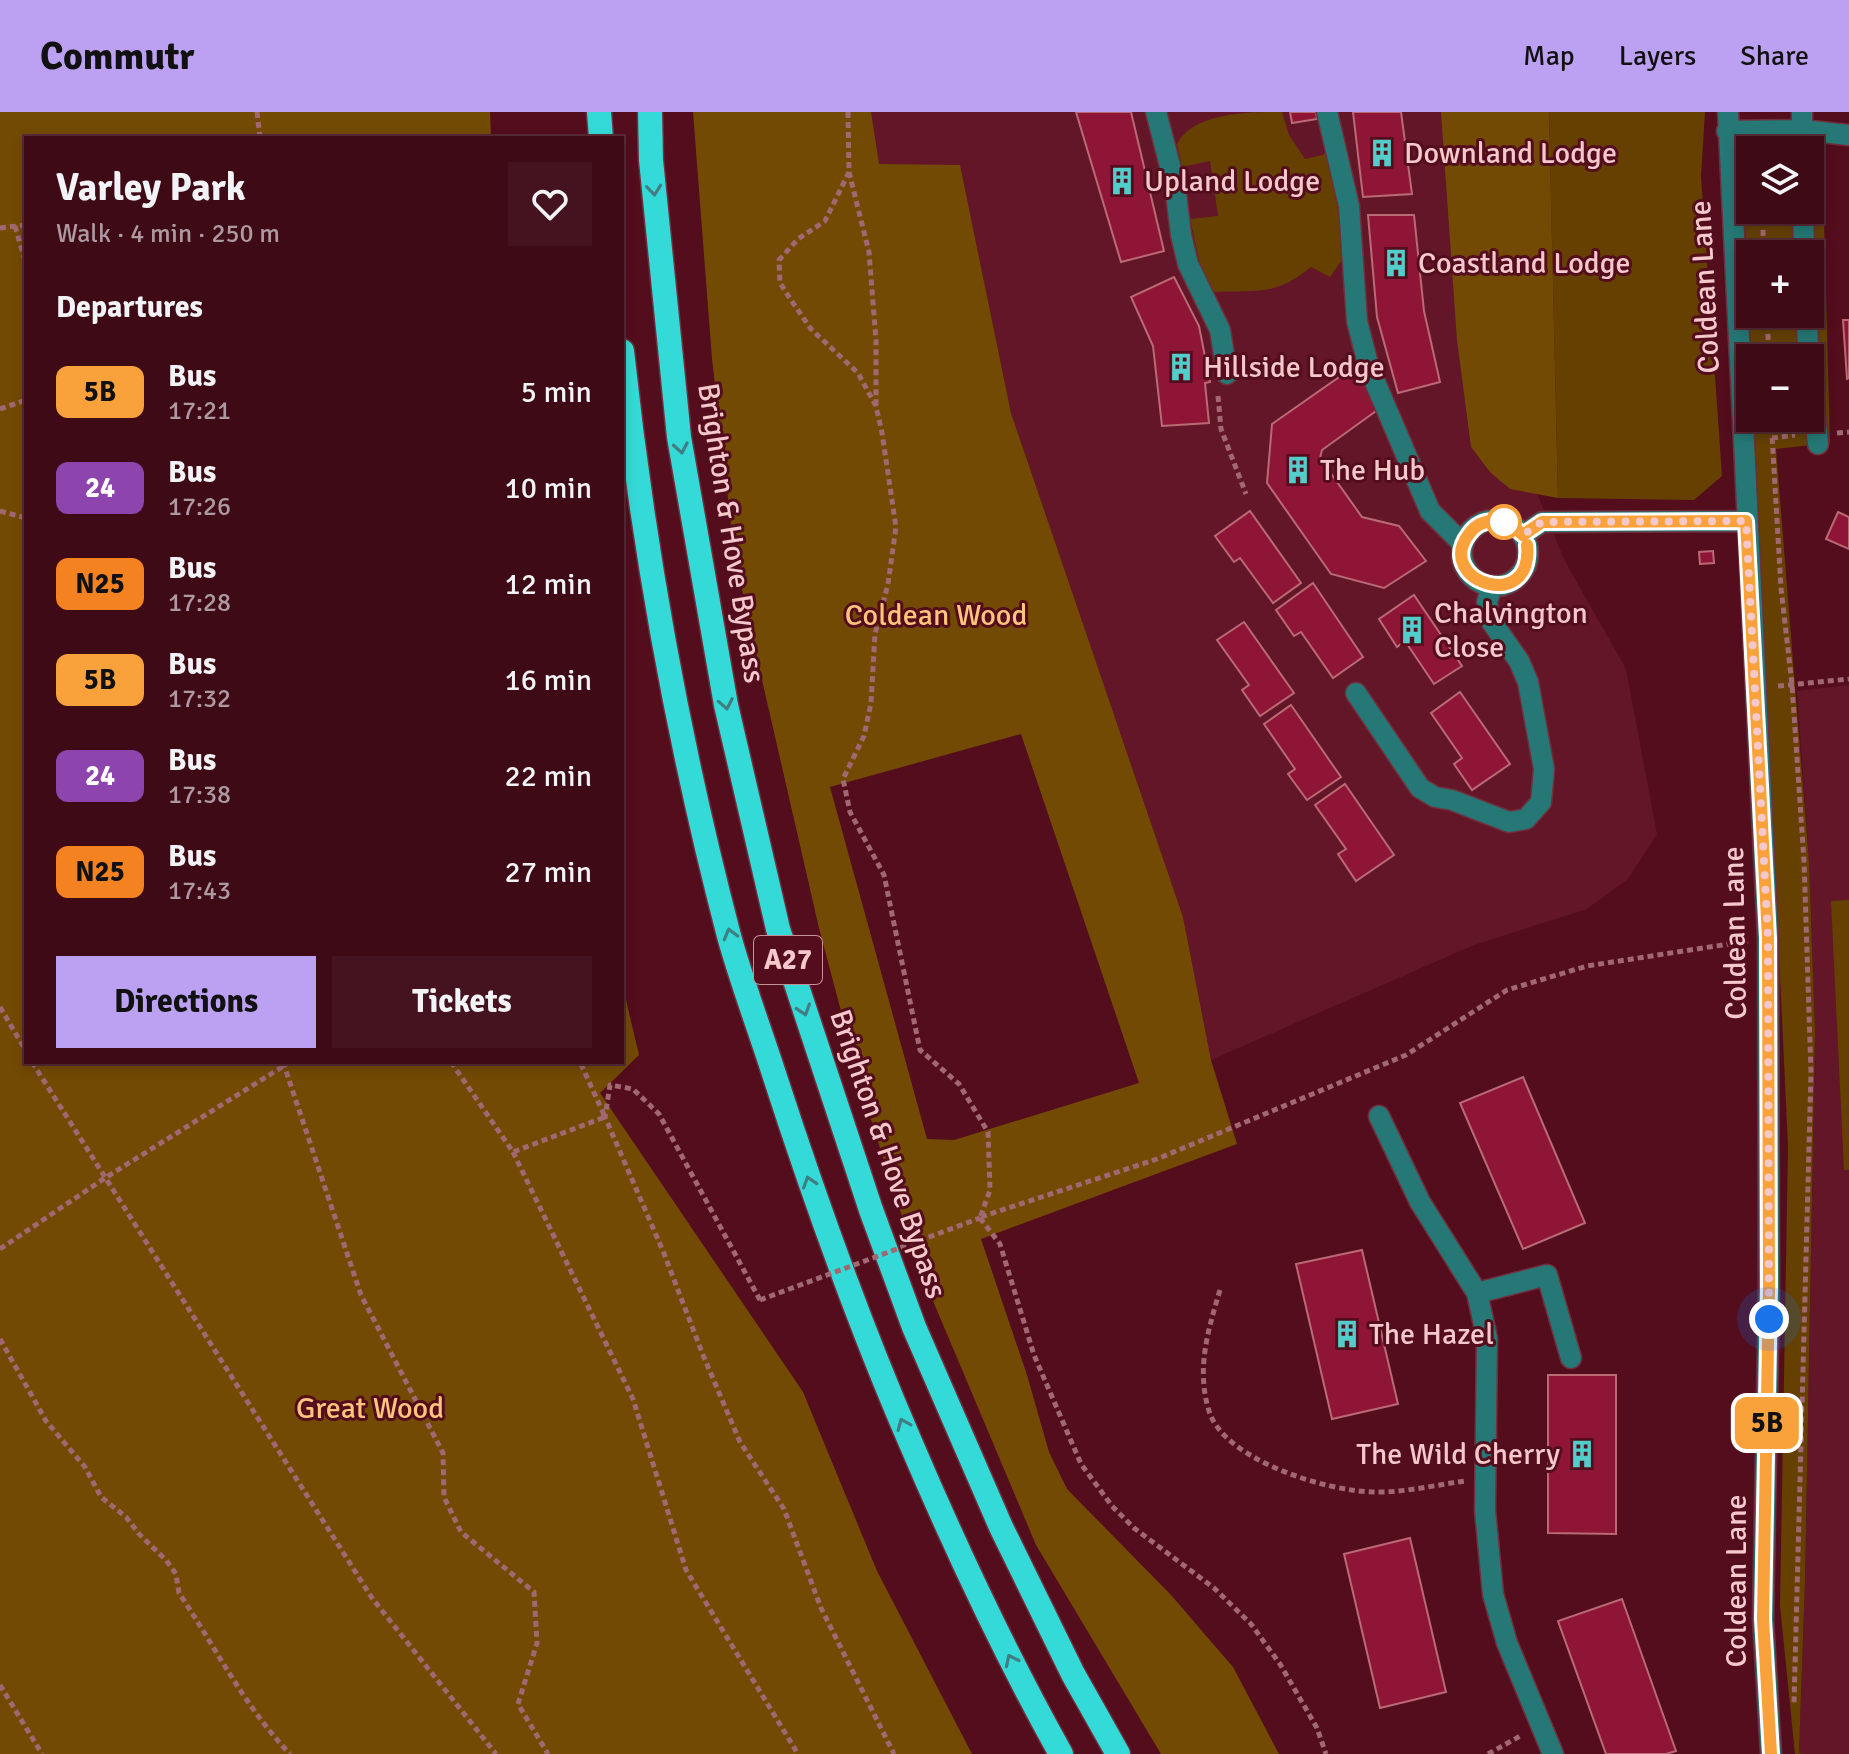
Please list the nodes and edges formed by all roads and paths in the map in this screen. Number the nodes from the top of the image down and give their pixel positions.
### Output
1 (257, 112) edge
2 (599, 112) edge
3 (650, 112) edge
4 (848, 112) edge
5 (1156, 112) edge
6 (1327, 112) edge
7 (1727, 122) edge
8 (1802, 131) edge
9 (1849, 135) edge
10 (260, 136) edge
11 (601, 136) edge
12 (849, 172) junction
13 (24, 225) edge
14 (15, 226) junction
15 (0, 228) edge
16 (24, 257) edge
17 (624, 371) edge
18 (1221, 378) joint
19 (24, 401) edge
20 (876, 406) junction
21 (0, 409) edge
22 (1772, 432) edge
23 (1817, 432) edge
24 (1818, 444) dead end
25 (1246, 494) dead end
26 (0, 511) edge
27 (24, 517) edge
28 (1746, 521) junction
29 (1523, 535) junction
30 (1463, 544) junction
31 (1492, 586) junction
32 (1849, 679) edge
33 (1792, 685) junction
34 (1757, 689) junction
35 (1356, 693) dead end
36 (1768, 938) junction
37 (0, 1007) edge
38 (24, 1048) edge
39 (33, 1064) edge
40 (283, 1064) edge
41 (452, 1064) edge
42 (581, 1064) edge
43 (1379, 1116) dead end
44 (605, 1117) junction
45 (513, 1152) junction
46 (105, 1178) junction
47 (980, 1218) junction
48 (0, 1249) edge
49 (1220, 1290) dead end
50 (1477, 1293) junction
51 (0, 1339) edge
52 (1571, 1358) dead end
53 (1485, 1479) junction
54 (0, 1685) edge
55 (1030, 1699) junction
56 (1794, 1706) dead end
57 (1540, 1723) junction
58 (42, 1754) edge
59 (290, 1754) edge
60 (496, 1754) edge
61 (548, 1754) edge
62 (798, 1754) edge
63 (894, 1754) edge
64 (1052, 1754) edge
65 (1061, 1754) edge
66 (1118, 1754) edge
67 (1326, 1754) edge
68 (1488, 1754) edge
69 (1553, 1754) edge
70 (1771, 1754) edge

1 - 10 path
2 - 11 highway
3 -> 66 highway, Brighton & Hove Bypass / A27
4 - 12 path
5 - 18 street
6 - 30 street
7 - 8 street
7 - 28 street, Coldean Lane
8 - 9 street
12 - 20 path
12 - 20 path
13 - 14 path
14 - 15 path
14 - 16 path
55 -> 17 highway, A27
18 - 25 path
19 - 21 path
20 - 47 path
22 - 33 path
23 - 24 street
26 - 27 path
28 - 29 street
28 - 34 street, Coldean Lane
29 - 30 street
29 - 31 street
30 - 31 street
31 - 35 street
32 - 33 path
33 - 34 path
33 - 56 path
34 - 36 street, Coldean Lane
36 - 47 path
36 - 70 street, Coldean Lane
37 - 38 path
39 - 46 path
40 - 46 path
40 - 61 path
41 - 45 path
42 - 44 path
43 - 50 street
44 - 45 path
44 - 47 path, bridge
44 - 63 path
45 - 62 path
46 - 48 path
46 - 60 path
47 - 67 path
49 - 53 path
50 - 52 street
50 - 53 street
51 - 59 path
53 - 57 street
54 - 58 path
55 - 64 highway, A27
55 - 65 highway, A27
57 - 68 path
57 - 69 street

